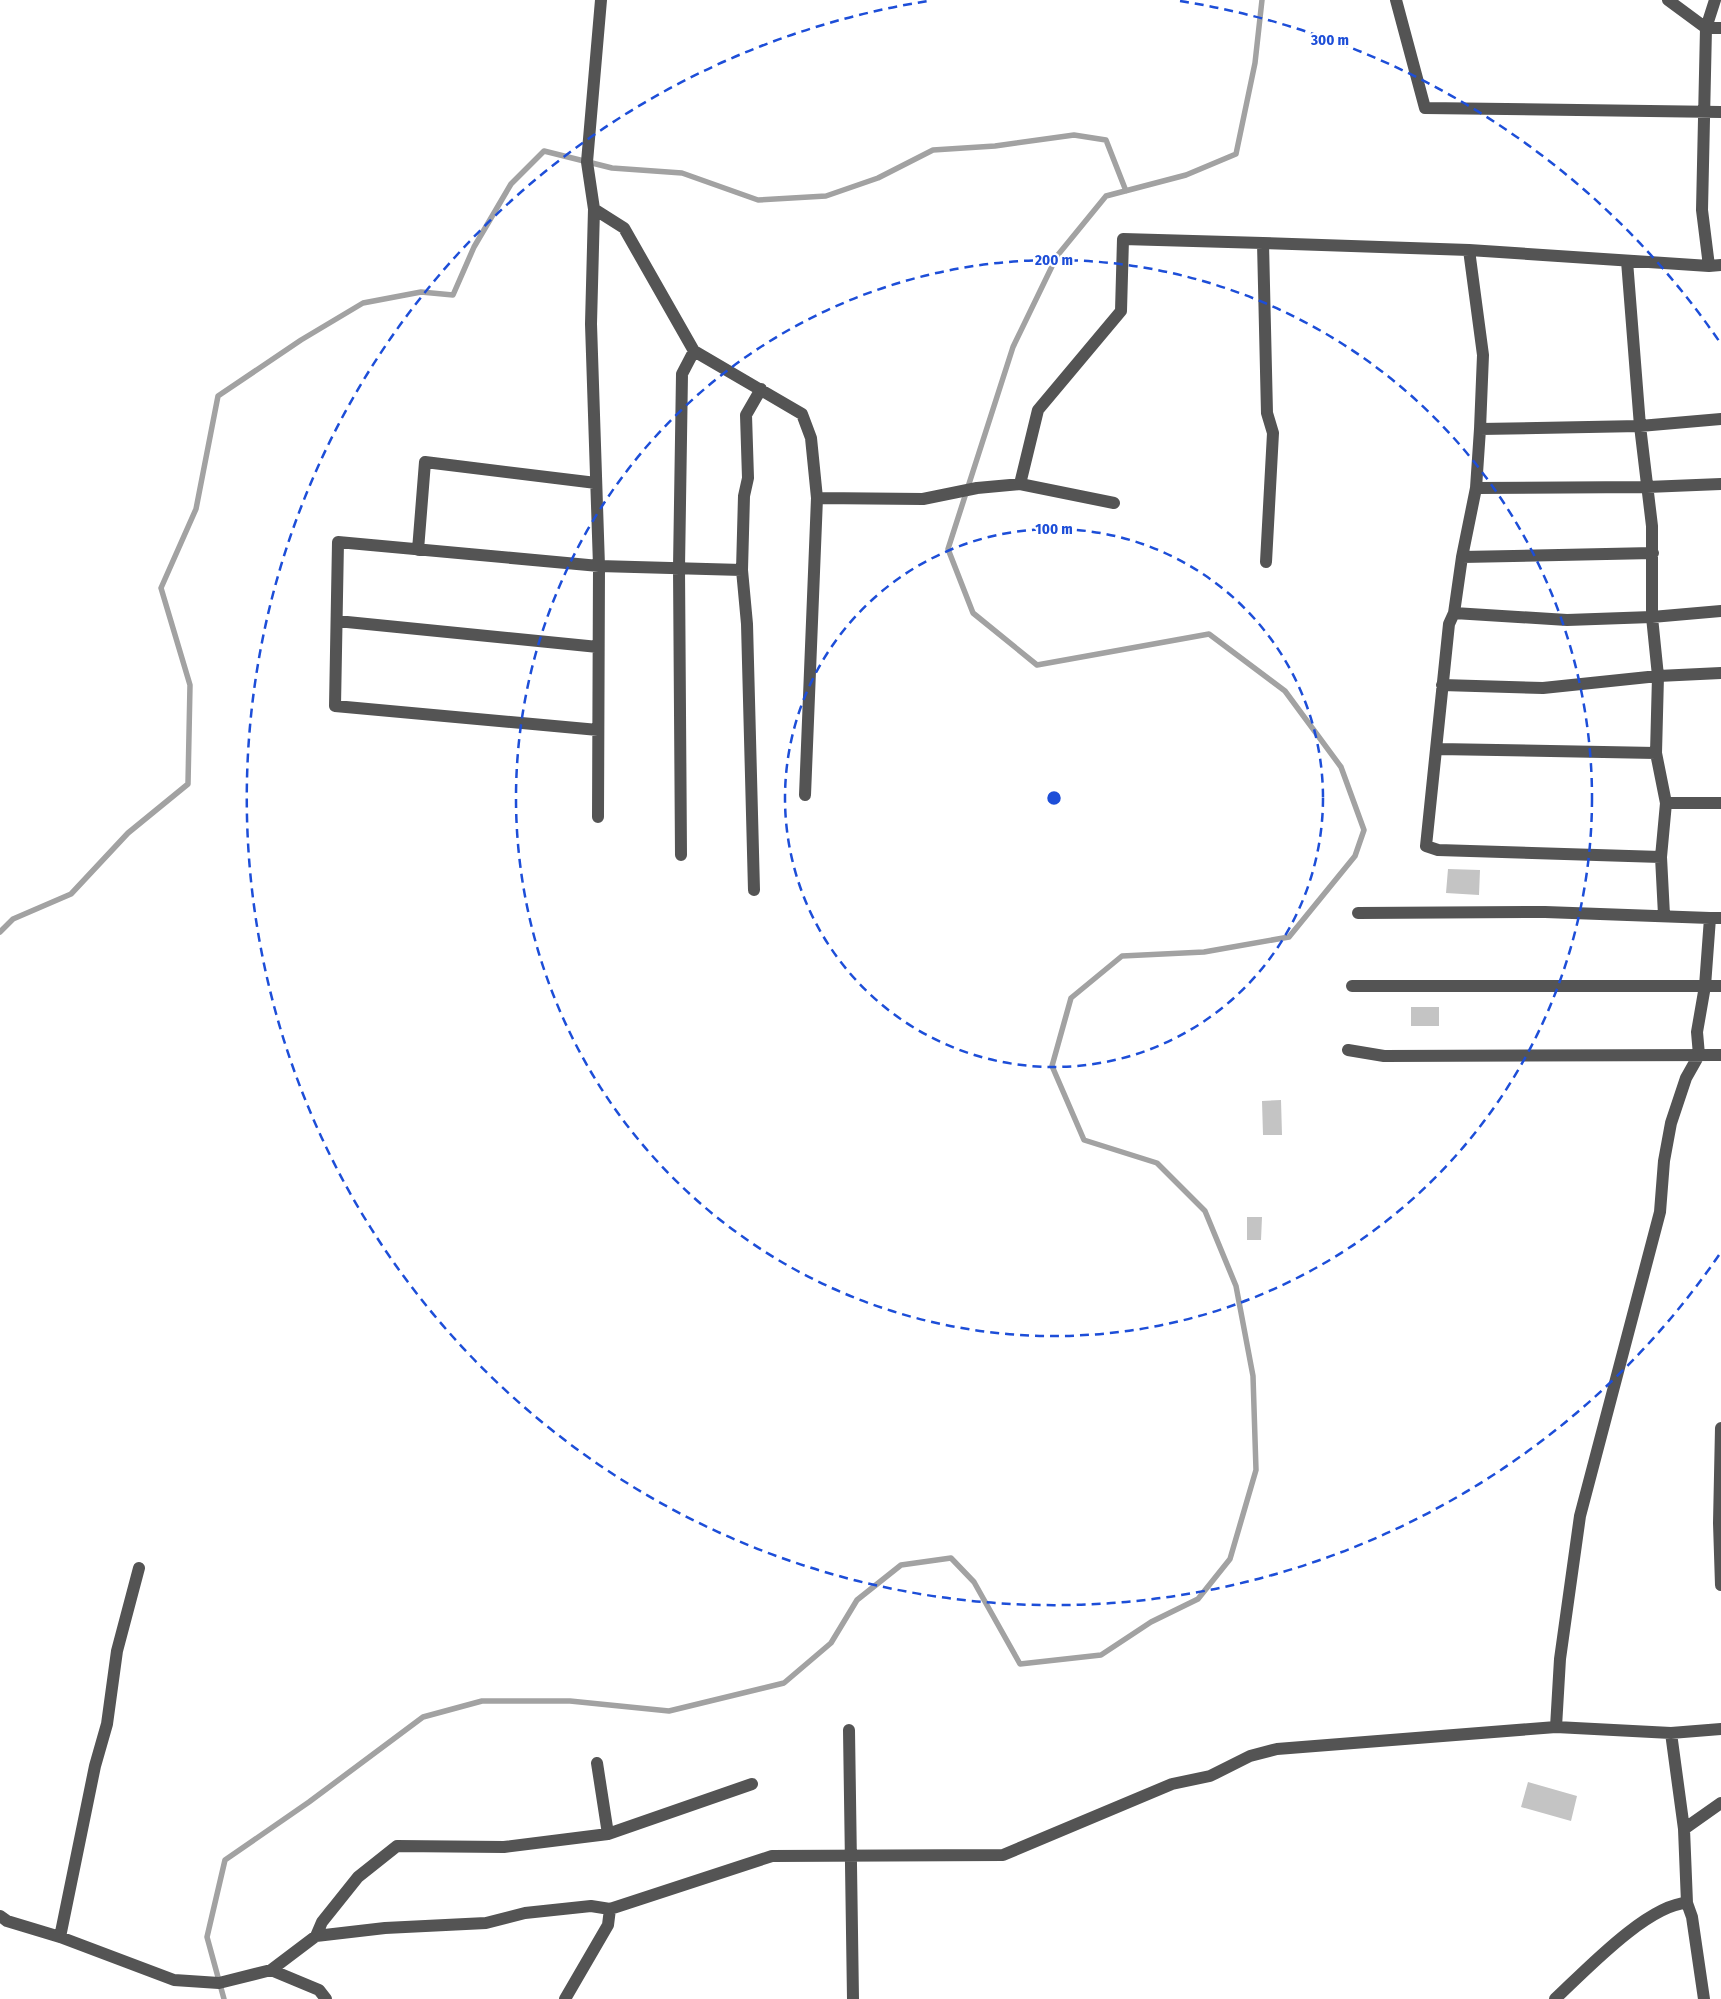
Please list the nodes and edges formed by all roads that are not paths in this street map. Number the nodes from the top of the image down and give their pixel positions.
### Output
1 (601, 0) edge
2 (1396, 0) edge
3 (1668, 0) edge
4 (1715, 0) edge
5 (1706, 28) junction
6 (1721, 28) edge
7 (1705, 111) junction
8 (1721, 112) edge
9 (594, 209) junction
10 (1263, 243) junction
11 (1469, 250) junction
12 (1626, 261) junction
13 (1715, 266) edge
14 (694, 351) junction
15 (761, 389) junction
16 (1721, 419) edge
17 (1640, 426) junction
18 (1480, 429) junction
19 (596, 483) junction
20 (1020, 484) junction
21 (1721, 484) edge
22 (1647, 487) junction
23 (1476, 488) junction
24 (817, 498) junction
25 (1114, 503) dead end
26 (418, 550) junction
27 (1653, 553) junction
28 (1462, 557) junction
29 (1266, 562) dead end
30 (599, 566) junction
31 (679, 568) junction
32 (742, 570) junction
33 (1721, 611) edge
34 (1454, 613) junction
35 (1652, 617) junction
36 (337, 621) junction
37 (598, 647) junction
38 (1721, 673) edge
39 (1658, 676) junction
40 (1442, 685) junction
41 (598, 730) junction
42 (1438, 749) junction
43 (1656, 753) junction
44 (805, 795) dead end
45 (1666, 803) junction
46 (1721, 803) edge
47 (598, 817) dead end
48 (681, 855) dead end
49 (1661, 857) junction
50 (754, 890) dead end
51 (1358, 913) dead end
52 (1664, 915) junction
53 (1715, 918) edge
54 (1352, 986) dead end
55 (1705, 986) junction
56 (1721, 986) edge
57 (1348, 1050) dead end
58 (1699, 1055) junction
59 (1721, 1055) edge
60 (1721, 1428) edge
61 (139, 1568) dead end
62 (1721, 1585) edge
63 (1556, 1727) junction
64 (1721, 1729) edge
65 (849, 1730) dead end
66 (1671, 1733) junction
67 (597, 1763) dead end
68 (752, 1784) dead end
69 (1721, 1804) edge
70 (1684, 1829) junction
71 (608, 1834) junction
72 (849, 1857) junction
73 (1687, 1903) junction
74 (610, 1909) junction
75 (0, 1916) edge
76 (60, 1936) junction
77 (316, 1936) junction
78 (270, 1970) junction
79 (326, 1999) edge
80 (565, 1999) edge
81 (853, 1999) edge
82 (1555, 1999) edge
83 (1704, 1999) edge

1 - 9 street
2 - 7 street
3 - 5 street
4 - 5 street
5 - 6 street
5 - 7 street
7 - 8 street
7 - 13 street
9 - 14 street
9 - 19 street
10 - 11 street
10 - 20 street
10 - 29 street
11 - 12 street
11 - 18 street
12 - 13 street
12 - 17 street
14 - 15 street
14 - 31 street
15 - 24 street
15 - 32 street
16 - 17 street
17 - 18 street
17 - 22 street
18 - 23 street
19 - 26 street
19 - 30 street
20 - 24 street
20 - 25 street
21 - 22 street
22 - 23 street
22 - 27 street
23 - 28 street
24 - 44 street
26 - 30 street
26 - 36 street
27 - 28 street
27 - 35 street
28 - 34 street
30 - 31 street
30 - 37 street
31 - 32 street
31 - 48 street
32 - 50 street
33 - 35 street
34 - 35 street
34 - 40 street
35 - 39 street
36 - 37 street
36 - 41 street
37 - 41 street
38 - 39 street
39 - 40 street
39 - 43 street
40 - 42 street
41 - 47 street
42 - 43 street
42 - 49 street
43 - 45 street
45 - 46 street
45 - 49 street
49 - 52 street
51 - 52 street
52 - 53 street
53 - 55 street
54 - 55 street
55 - 56 street
55 - 58 street
57 - 58 street
58 - 59 street
58 - 63 street
60 - 62 street
61 - 76 street
63 - 66 street
63 - 72 street
64 - 66 street
65 - 72 street
66 - 70 street
67 - 71 street
68 - 71 street
69 - 70 street
70 - 73 street
71 - 77 street
72 - 74 street
72 - 81 street
73 - 82 street
73 - 83 street
74 - 77 street
74 - 80 street
75 - 76 street
76 - 78 street
77 - 78 street
78 - 79 street

